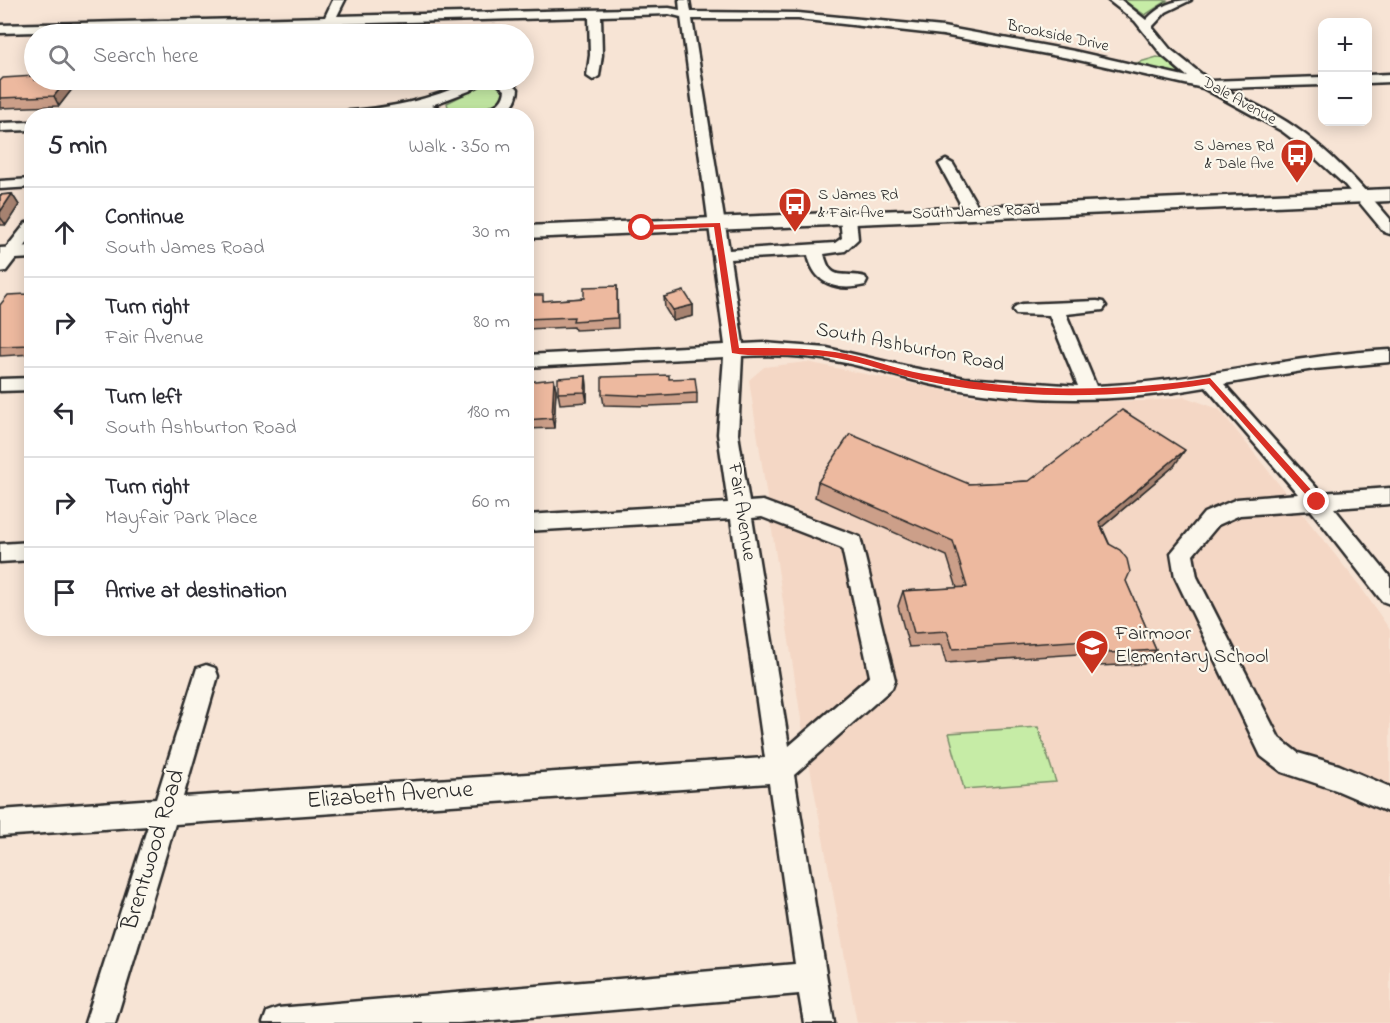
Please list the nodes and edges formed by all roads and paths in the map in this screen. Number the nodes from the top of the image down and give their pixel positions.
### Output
1 (339, 0) edge
2 (1114, 0) edge
3 (1185, 0) edge
4 (685, 7) edge
5 (595, 17) junction
6 (327, 24) joint
7 (1146, 27) junction
8 (0, 29) edge
9 (24, 32) edge
10 (24, 34) edge
11 (0, 37) edge
12 (1151, 52) junction
13 (1103, 61) junction
14 (593, 76) dead end
15 (1390, 78) edge
16 (1372, 79) edge
17 (1318, 81) edge
18 (1207, 85) junction
19 (462, 90) edge
20 (512, 90) edge
21 (419, 105) junction
22 (402, 108) edge
23 (427, 108) edge
24 (499, 108) edge
25 (24, 126) edge
26 (0, 127) edge
27 (946, 164) dead end
28 (24, 183) edge
29 (0, 184) edge
30 (1390, 195) edge
31 (1361, 196) junction
32 (973, 213) junction
33 (848, 218) junction
34 (717, 225) junction
35 (1390, 229) edge
36 (534, 232) edge
37 (24, 235) edge
38 (814, 251) junction
39 (24, 254) edge
40 (721, 255) junction
41 (3, 258) edge
42 (859, 281) dead end
43 (1097, 306) dead end
44 (1055, 309) junction
45 (1022, 310) dead end
46 (735, 351) junction
47 (1390, 356) edge
48 (534, 361) edge
49 (1210, 381) junction
50 (24, 384) edge
51 (0, 386) edge
52 (1090, 393) junction
53 (1390, 496) edge
54 (1317, 502) junction
55 (742, 511) junction
56 (534, 523) edge
57 (24, 551) edge
58 (0, 552) edge
59 (1390, 594) edge
60 (206, 676) dead end
61 (780, 770) junction
62 (1390, 800) edge
63 (166, 811) junction
64 (0, 823) edge
65 (812, 978) junction
66 (100, 1023) edge
67 (278, 1023) edge
68 (819, 1023) edge

1 - 6 street
2 - 7 street, Dale Avenue
3 - 7 street
4 - 5 street, Brookside Drive
4 - 13 street, Brookside Drive
4 - 34 street, Fair Avenue
5 - 6 street, Brookside Drive
5 - 14 street
7 - 12 street, Dale Avenue
8 - 9 street, Brookside Drive
10 - 11 street, Brookside Drive
12 - 13 street
12 - 18 street, Dale Avenue
13 - 18 street, Brookside Drive
15 - 16 street
17 - 18 street
18 - 31 street, Dale Avenue
19 - 21 street
20 - 24 street
21 - 22 street
21 - 23 street
25 - 26 street
27 - 32 street
28 - 29 street
30 - 31 main road, South James Road
31 - 32 main road, South James Road
31 - 35 street, Dale Avenue
32 - 33 main road, South James Road
33 - 34 main road, South James Road
33 - 38 street
34 - 36 main road, South James Road
34 - 40 street, Fair Avenue
37 - 41 street
38 - 40 street
38 - 42 street
39 - 41 main road
40 - 46 street, Fair Avenue
43 - 44 street
44 - 45 street
44 - 52 street
46 - 48 street, South Ashburton Road
46 - 52 street, South Ashburton Road
46 - 55 street, Fair Avenue
47 - 49 street, South Ashburton Road
49 - 52 street, South Ashburton Road
49 - 54 street
50 - 51 street
53 - 54 street
54 - 59 street
54 - 62 street
55 - 56 street
55 - 61 street, Fair Avenue
55 - 61 street
57 - 58 street
60 - 63 street, Brentwood Road
61 - 63 street, Elizabeth Avenue
61 - 65 street, Fair Avenue
63 - 64 street, Elizabeth Avenue
63 - 66 street, Brentwood Road
65 - 67 street
65 - 68 street, Fair Avenue

